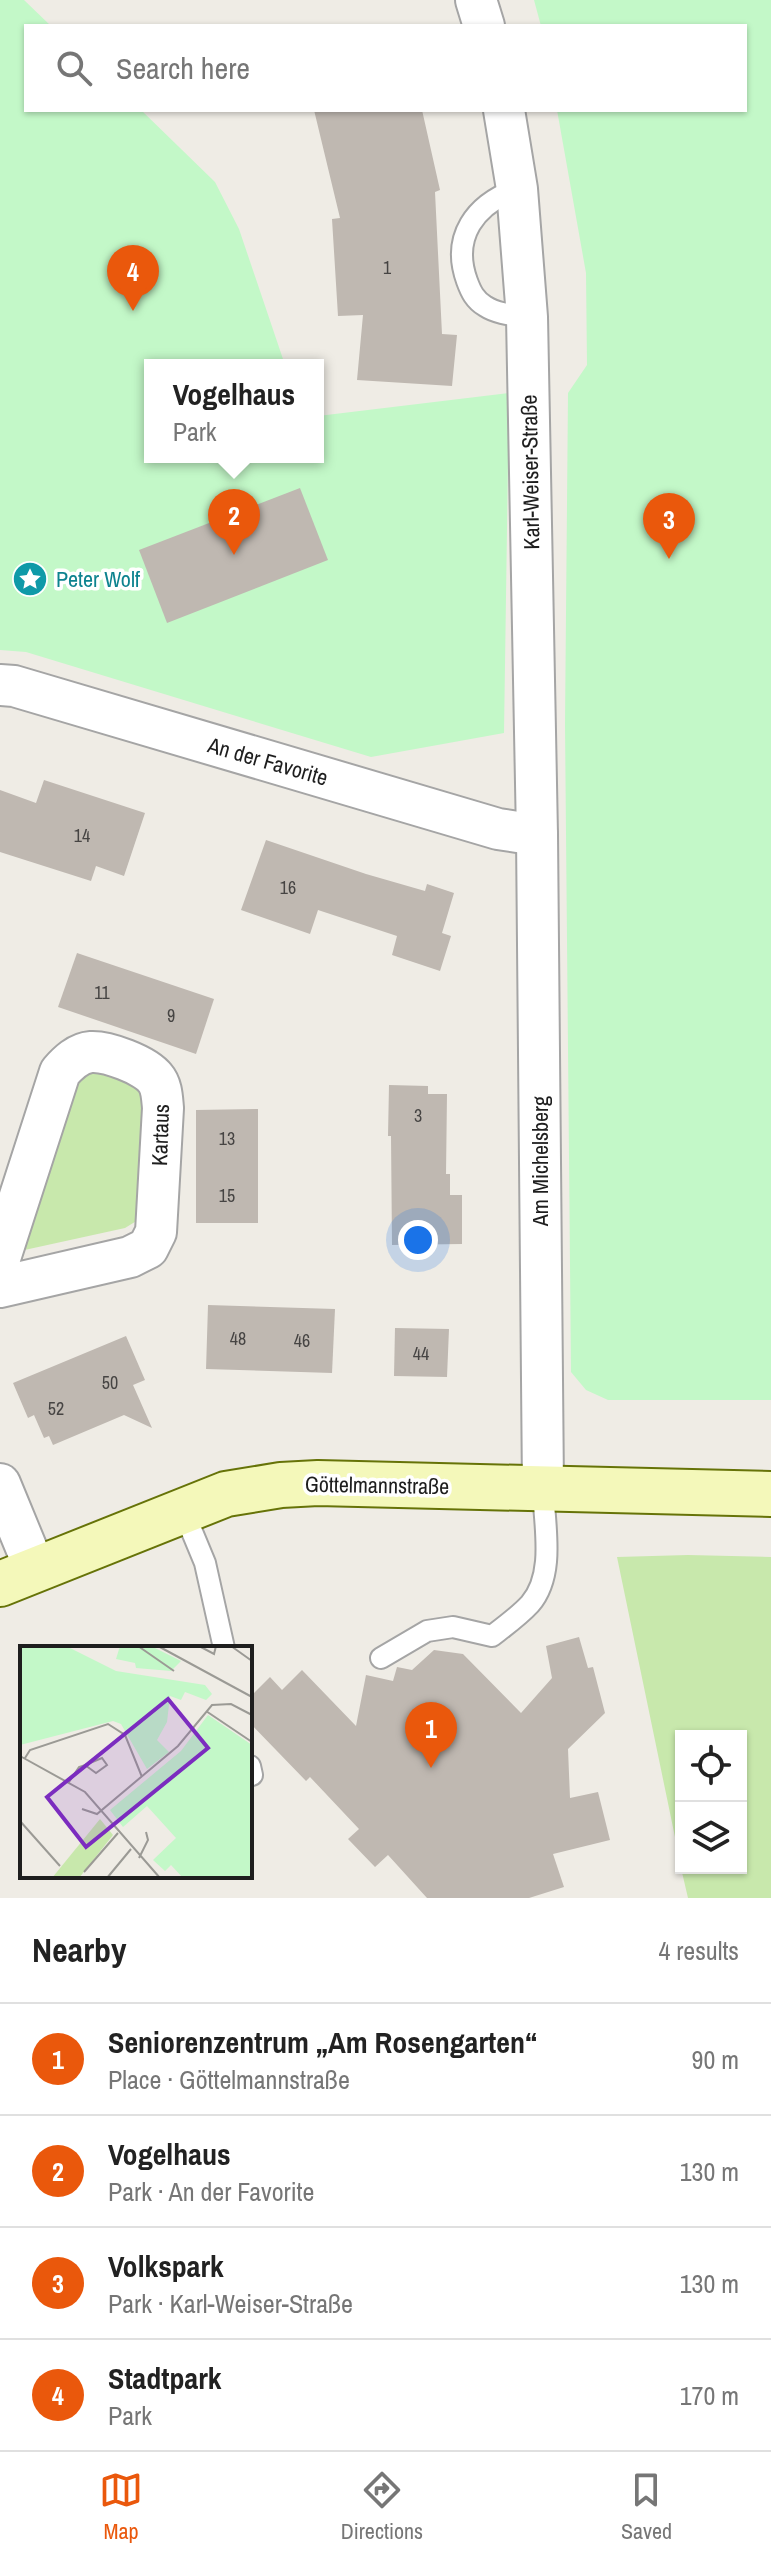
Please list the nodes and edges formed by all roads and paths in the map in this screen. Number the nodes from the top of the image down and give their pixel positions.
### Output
1 (476, 0) edge
2 (483, 24) edge
3 (504, 112) edge
4 (517, 189) junction
5 (527, 317) junction
6 (0, 685) edge
7 (537, 835) junction
8 (0, 1258) edge
9 (0, 1287) edge
10 (0, 1484) edge
11 (543, 1488) junction
12 (771, 1494) edge
13 (183, 1510) junction
14 (18, 1576) edge
15 (224, 1646) edge
16 (381, 1658) dead end

1 - 2 street
3 - 4 street, Karl-Weiser-Straße
4 - 5 street, Karl-Weiser-Straße
4 - 5 lane
5 - 7 street, Karl-Weiser-Straße
6 - 7 street, An der Favorite
7 - 11 street, Am Michelsberg
8 - 9 street, Kartaus
10 - 14 street
11 - 12 street, Göttelmannstraße
11 - 13 street, Göttelmannstraße
11 - 16 lane
13 - 14 street, Göttelmannstraße
13 - 15 lane

